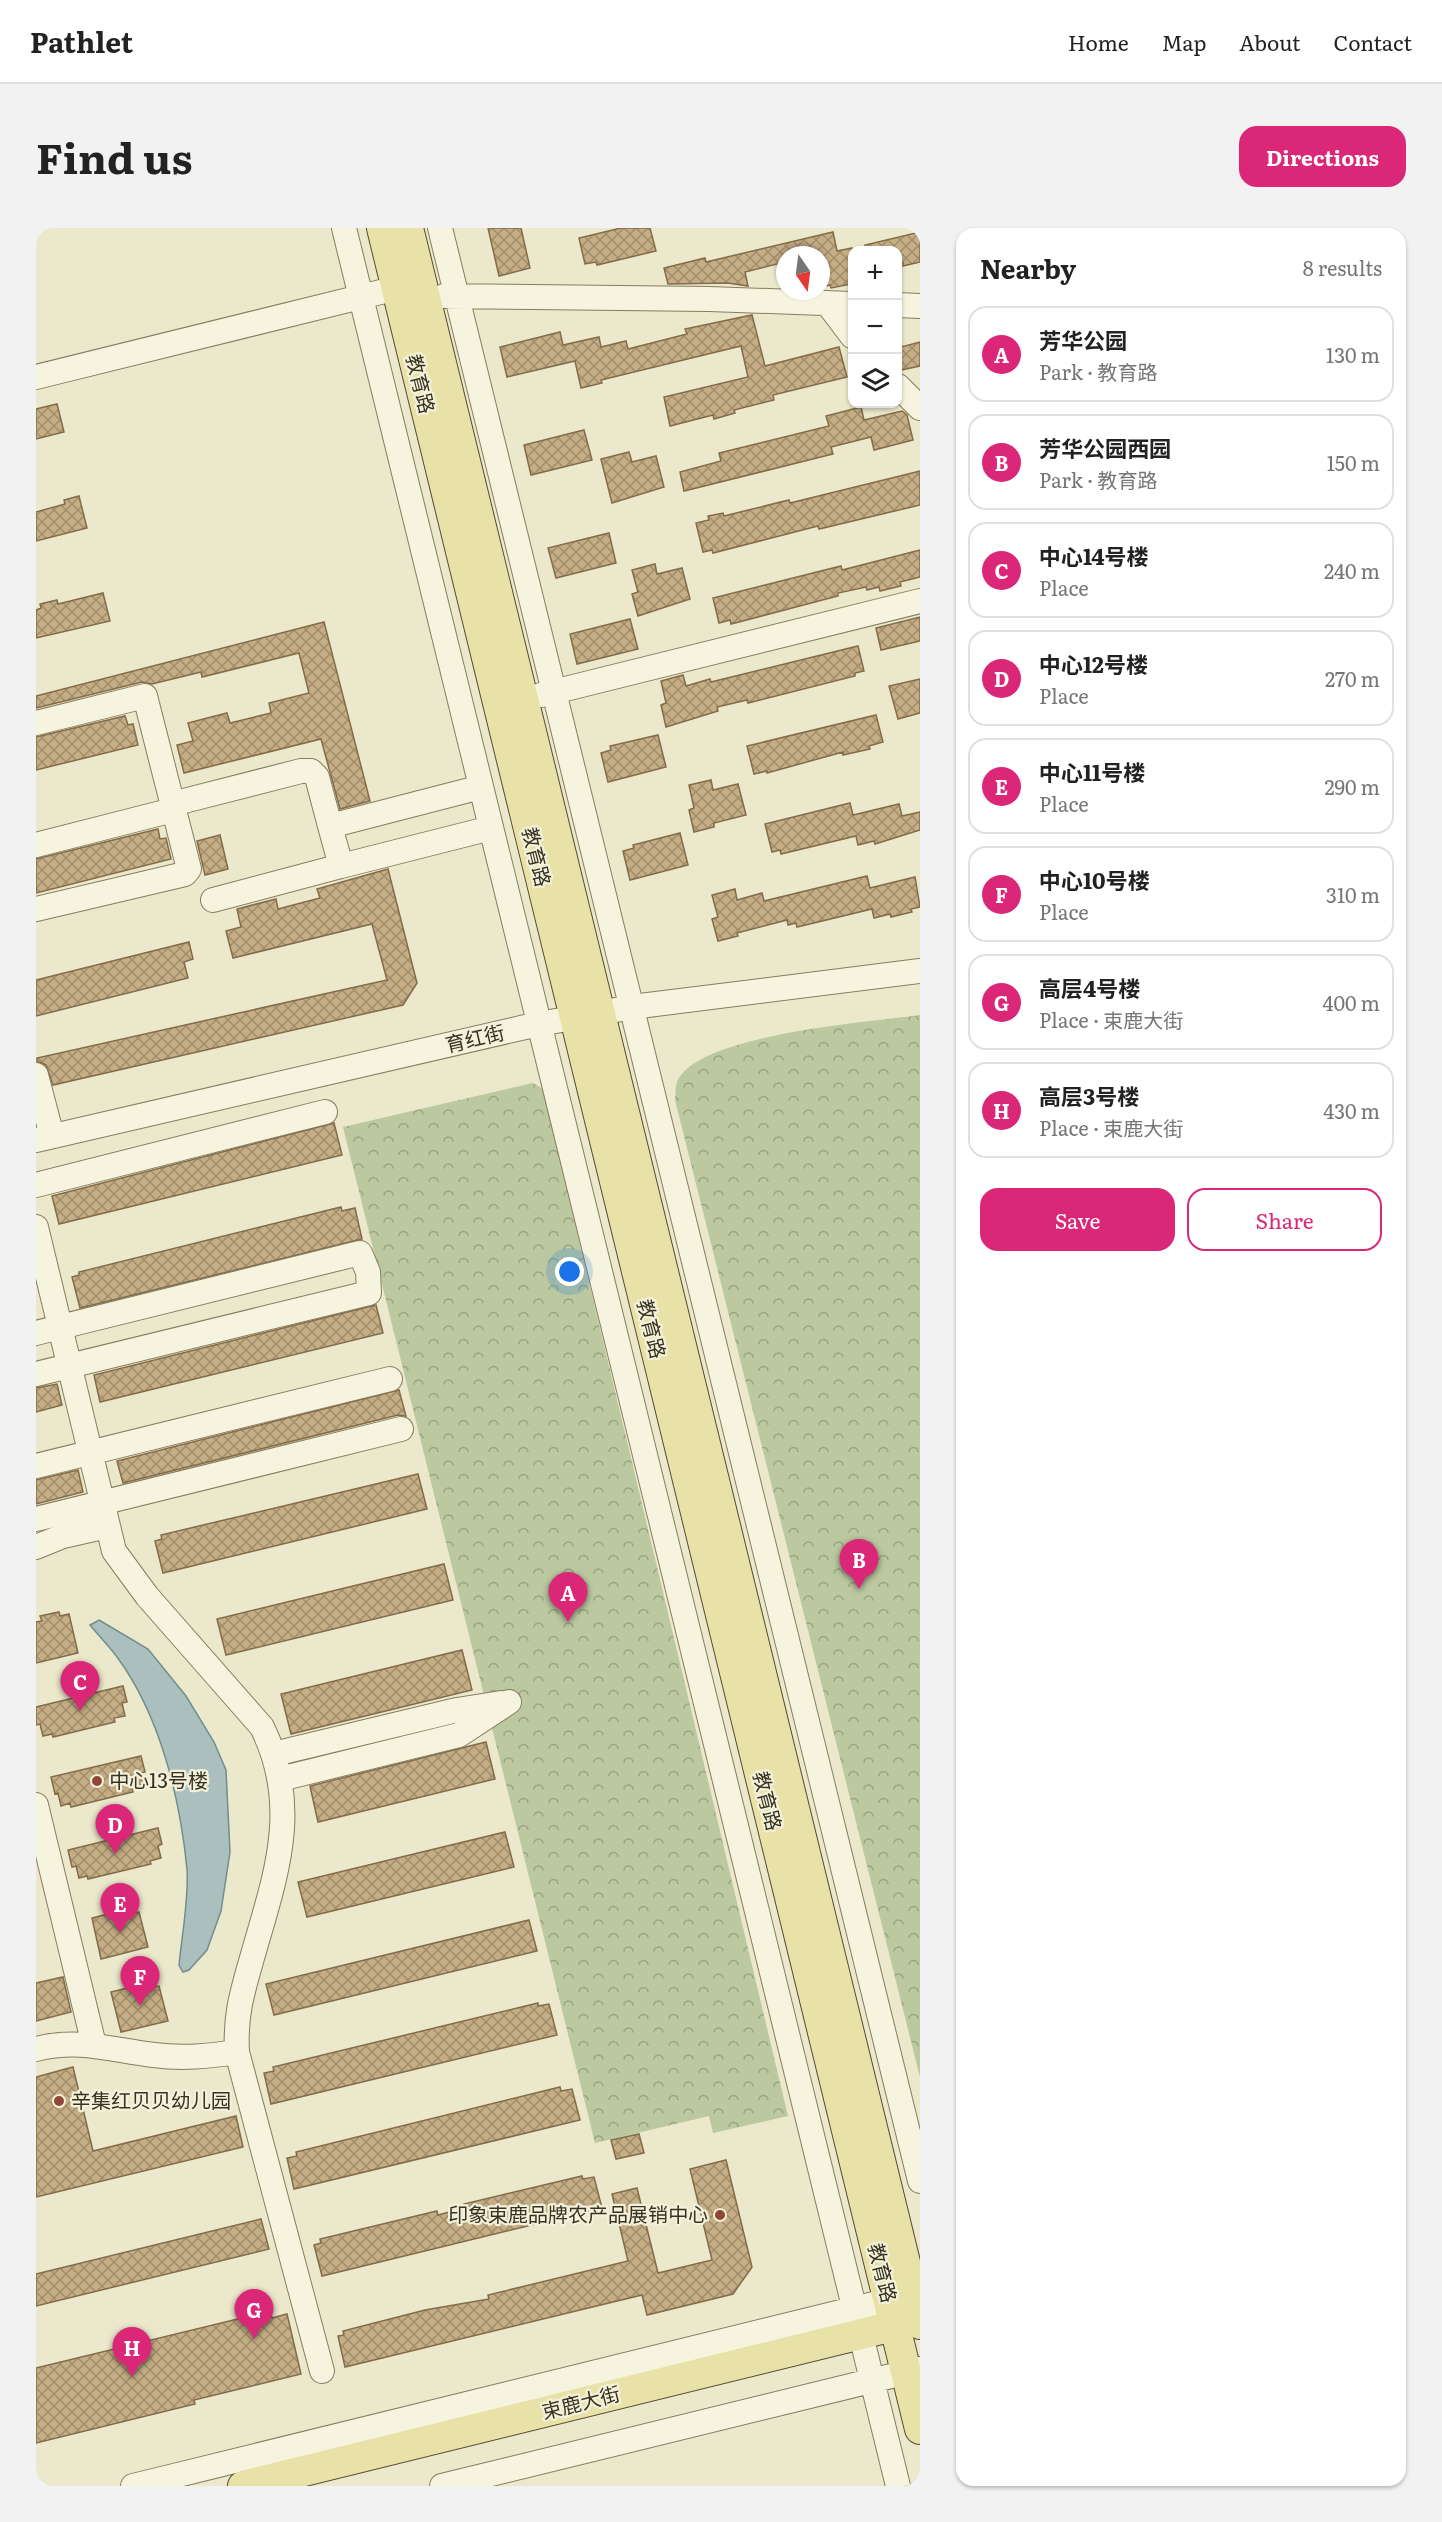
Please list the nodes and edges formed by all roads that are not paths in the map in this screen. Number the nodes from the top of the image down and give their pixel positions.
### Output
1 (344, 228) edge
2 (382, 228) edge
3 (408, 228) edge
4 (440, 228) edge
5 (410, 292) junction
6 (457, 296) junction
7 (361, 297) junction
8 (827, 303) junction
9 (848, 304) edge
10 (902, 305) edge
11 (920, 306) edge
12 (848, 331) edge
13 (36, 376) edge
14 (902, 391) edge
15 (920, 408) edge
16 (920, 602) edge
17 (555, 692) junction
18 (523, 700) junction
19 (36, 723) edge
20 (481, 787) junction
21 (172, 807) junction
22 (330, 826) junction
23 (491, 828) junction
24 (36, 845) edge
25 (341, 866) junction
26 (213, 900) dead end
27 (36, 909) edge
28 (920, 971) edge
29 (632, 1007) junction
30 (587, 1015) junction
31 (540, 1024) junction
32 (36, 1075) edge
33 (325, 1112) dead end
34 (44, 1138) edge
35 (36, 1185) edge
36 (36, 1227) edge
37 (60, 1327) junction
38 (36, 1333) edge
39 (69, 1366) junction
40 (36, 1374) edge
41 (390, 1379) dead end
42 (401, 1429) dead end
43 (90, 1452) junction
44 (36, 1466) edge
45 (104, 1514) junction
46 (36, 1518) edge
47 (36, 1547) edge
48 (274, 1754) junction
49 (280, 1779) junction
50 (36, 1805) edge
51 (94, 2044) junction
52 (36, 2049) edge
53 (237, 2052) junction
54 (920, 2181) edge
55 (911, 2328) edge
56 (863, 2344) junction
57 (322, 2371) dead end
58 (920, 2429) edge
59 (133, 2486) edge
60 (243, 2486) edge
61 (321, 2486) edge
62 (442, 2486) edge
63 (898, 2486) edge

1 - 7 street
2 - 5 main road, 教育路
3 - 5 main road, 教育路
4 - 6 street
5 - 6 street
5 - 7 street
5 - 18 main road, 教育路
5 - 30 main road, 教育路
6 - 8 street
6 - 17 street
7 - 13 street
7 - 20 street
8 - 9 street
8 - 12 street
10 - 11 street
14 - 15 street
16 - 17 street
17 - 18 street
17 - 29 street
18 - 30 main road, 教育路
19 - 21 street
20 - 22 street
20 - 23 street
21 - 22 street
21 - 24 street
21 - 27 street
22 - 25 street
23 - 25 street
23 - 31 street
25 - 26 street
28 - 29 street, 育红街
29 - 30 street, 育红街
29 - 54 street
30 - 31 street, 育红街
30 - 55 main road, 教育路
31 - 34 street, 育红街
31 - 56 street
32 - 34 street
33 - 35 street
36 - 37 street
37 - 38 street
37 - 39 street
37 - 39 street
39 - 40 street
39 - 43 street
41 - 43 street
42 - 45 street
43 - 44 street
43 - 45 street
45 - 46 street
45 - 47 street
45 - 48 street
48 - 49 street
48 - 49 street
49 - 53 street
50 - 51 street
51 - 52 street
51 - 53 street
53 - 57 street
55 - 56 main road, 束鹿大街
55 - 56 street
55 - 58 main road, 教育路
56 - 59 street
56 - 60 main road, 束鹿大街
56 - 61 main road, 束鹿大街
56 - 62 street
56 - 63 street

